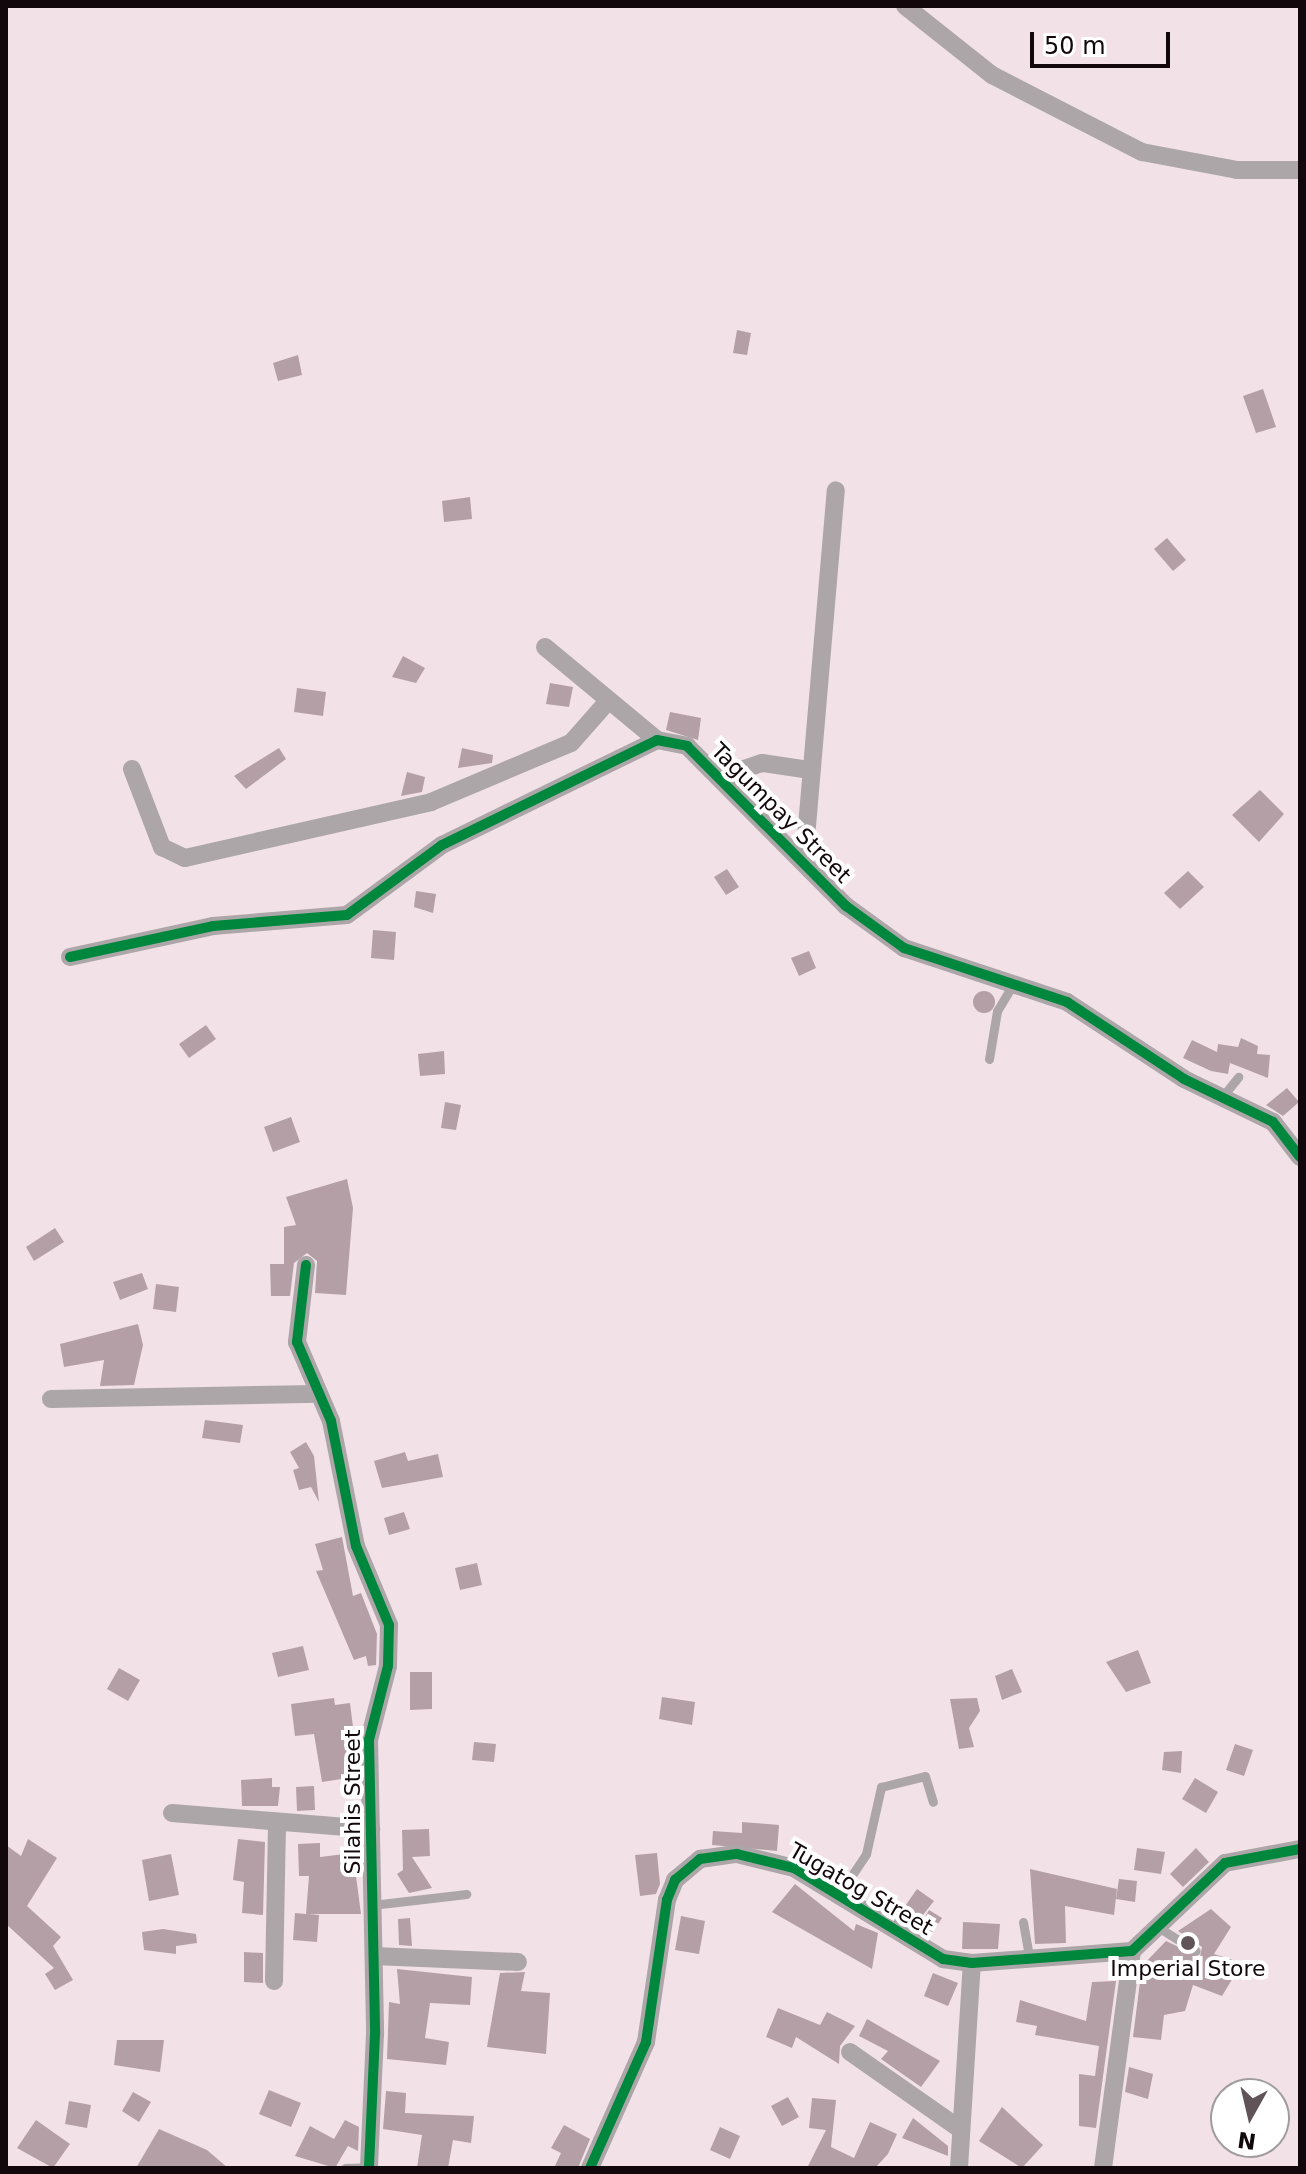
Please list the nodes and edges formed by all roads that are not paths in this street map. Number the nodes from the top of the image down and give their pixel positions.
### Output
1 (905, 6) edge
2 (1300, 170) edge
3 (836, 490) dead end
4 (545, 647) dead end
5 (608, 701) junction
6 (657, 740) junction
7 (132, 769) dead end
8 (810, 770) junction
9 (720, 777) junction
10 (804, 861) junction
11 (70, 957) dead end
12 (1015, 980) junction
13 (989, 1059) dead end
14 (1238, 1077) dead end
15 (1222, 1097) junction
16 (1298, 1143) edge
17 (306, 1265) dead end
18 (318, 1394) junction
19 (51, 1399) dead end
20 (933, 1802) dead end
21 (172, 1813) dead end
22 (277, 1826) junction
23 (371, 1829) junction
24 (1300, 1849) edge
25 (840, 1893) junction
26 (466, 1894) dead end
27 (372, 1905) junction
28 (1023, 1922) dead end
29 (1161, 1929) junction
30 (1132, 1951) junction
31 (1196, 1951) dead end
32 (374, 1956) junction
33 (1029, 1956) junction
34 (518, 1962) dead end
35 (972, 1963) junction
36 (274, 1981) dead end
37 (850, 2052) dead end
38 (960, 2129) junction
39 (345, 2168) edge
40 (369, 2168) edge
41 (590, 2168) edge
42 (959, 2168) edge
43 (1103, 2168) edge

1 - 2 street
3 - 8 street
4 - 5 street, Tagumpay Street
5 - 6 street, Tagumpay Street
5 - 7 street
6 - 9 street, Tagumpay Street
6 - 11 street
8 - 9 street
8 - 10 street
9 - 10 street, Tagumpay Street
10 - 12 street, Tagumpay Street
12 - 13 lane
12 - 15 street, Tagumpay Street
14 - 15 lane
15 - 16 street, Tagumpay Street
17 - 18 street, Silahis Street
18 - 19 street
18 - 23 street, Silahis Street
20 - 25 lane
21 - 22 street
22 - 23 street
22 - 36 street
23 - 27 street, Silahis Street
24 - 29 street
25 - 35 street, Tugatog Street
25 - 41 street, Tugatog Street
26 - 27 lane
27 - 32 street, Silahis Street
28 - 33 lane
29 - 30 street
29 - 31 lane
30 - 33 street, Tugatog Street
30 - 43 street
32 - 34 street
32 - 40 street, Silahis Street
33 - 35 street, Tugatog Street
35 - 38 street
37 - 38 street
38 - 42 street
39 - 40 lane

